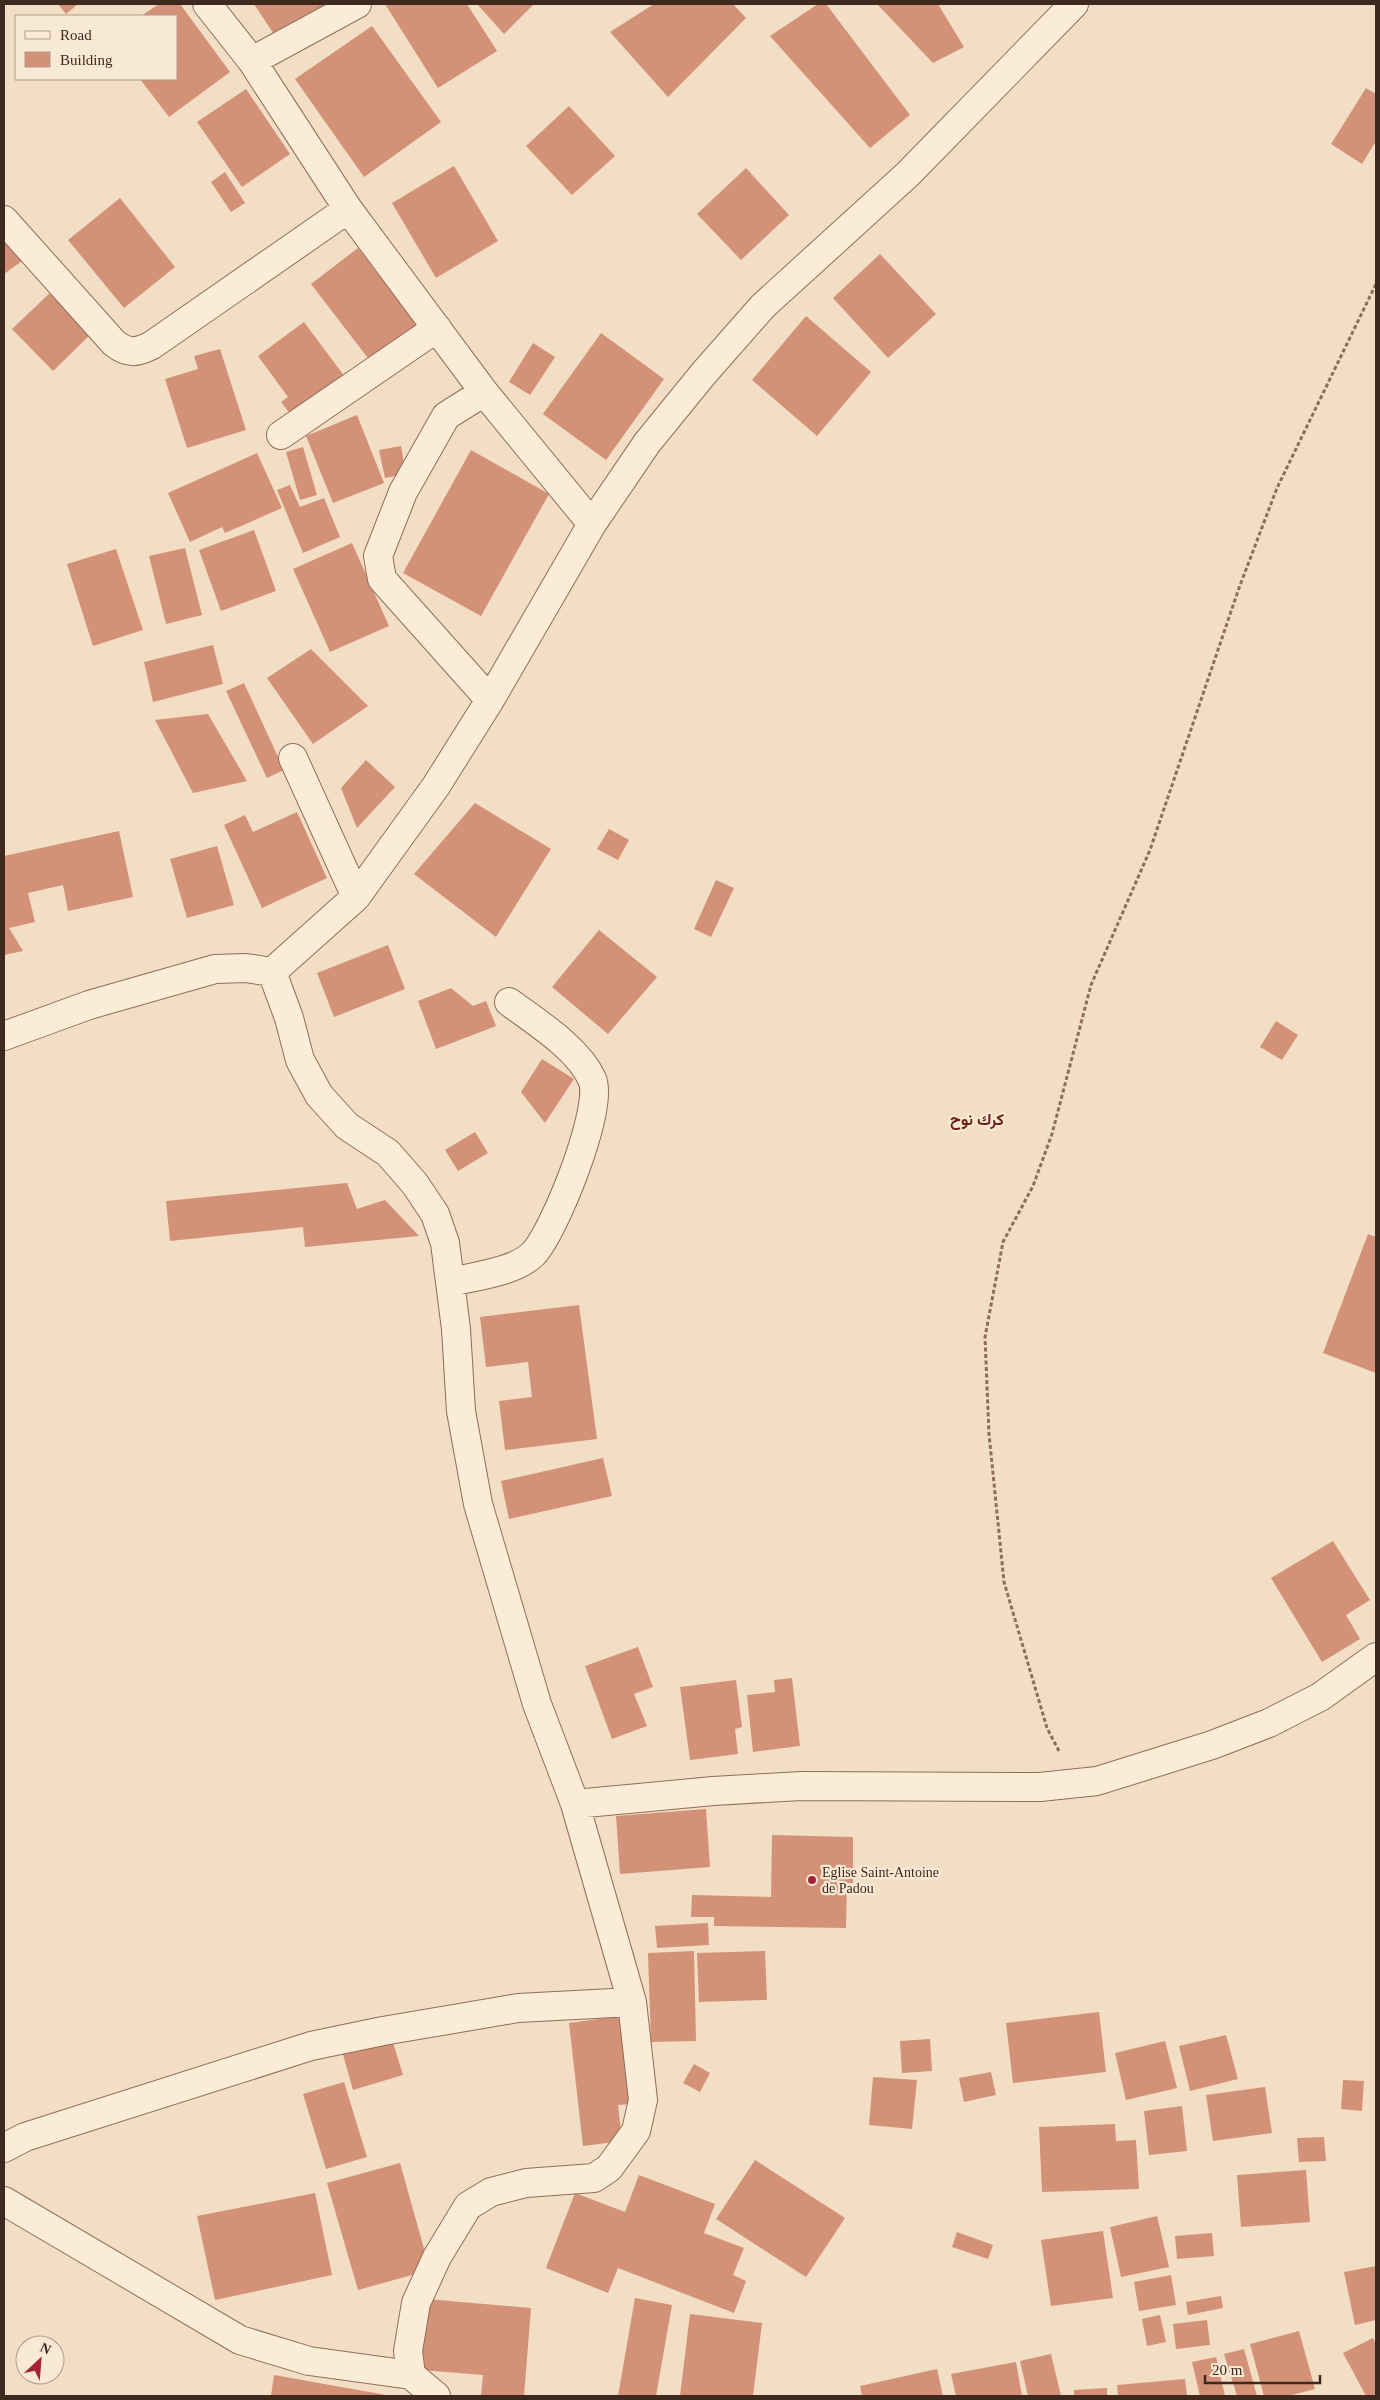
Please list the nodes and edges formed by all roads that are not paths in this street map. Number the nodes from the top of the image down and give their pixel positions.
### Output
1 (207, 4) edge
2 (357, 4) edge
3 (1074, 4) edge
4 (252, 61) junction
5 (348, 208) junction
6 (4, 220) edge
7 (437, 328) junction
8 (484, 392) junction
9 (281, 435) dead end
10 (592, 524) junction
11 (490, 700) junction
12 (293, 758) dead end
13 (356, 897) junction
14 (272, 972) junction
15 (509, 1002) dead end
16 (4, 1036) edge
17 (451, 1282) junction
18 (1376, 1657) edge
19 (575, 1804) junction
20 (632, 2002) junction
21 (4, 2148) edge
22 (4, 2201) edge
23 (411, 2375) junction
24 (436, 2396) edge

1 - 4 street
2 - 4 street
3 - 10 street
4 - 5 street
5 - 6 street
5 - 7 street
7 - 8 street
7 - 9 street
8 - 10 street
8 - 11 street
10 - 11 street
11 - 13 street
12 - 13 street
13 - 14 street
14 - 16 street
14 - 17 street
15 - 17 street
17 - 19 street
18 - 19 street
19 - 20 street
20 - 21 street
20 - 23 street
22 - 23 street
23 - 24 street

